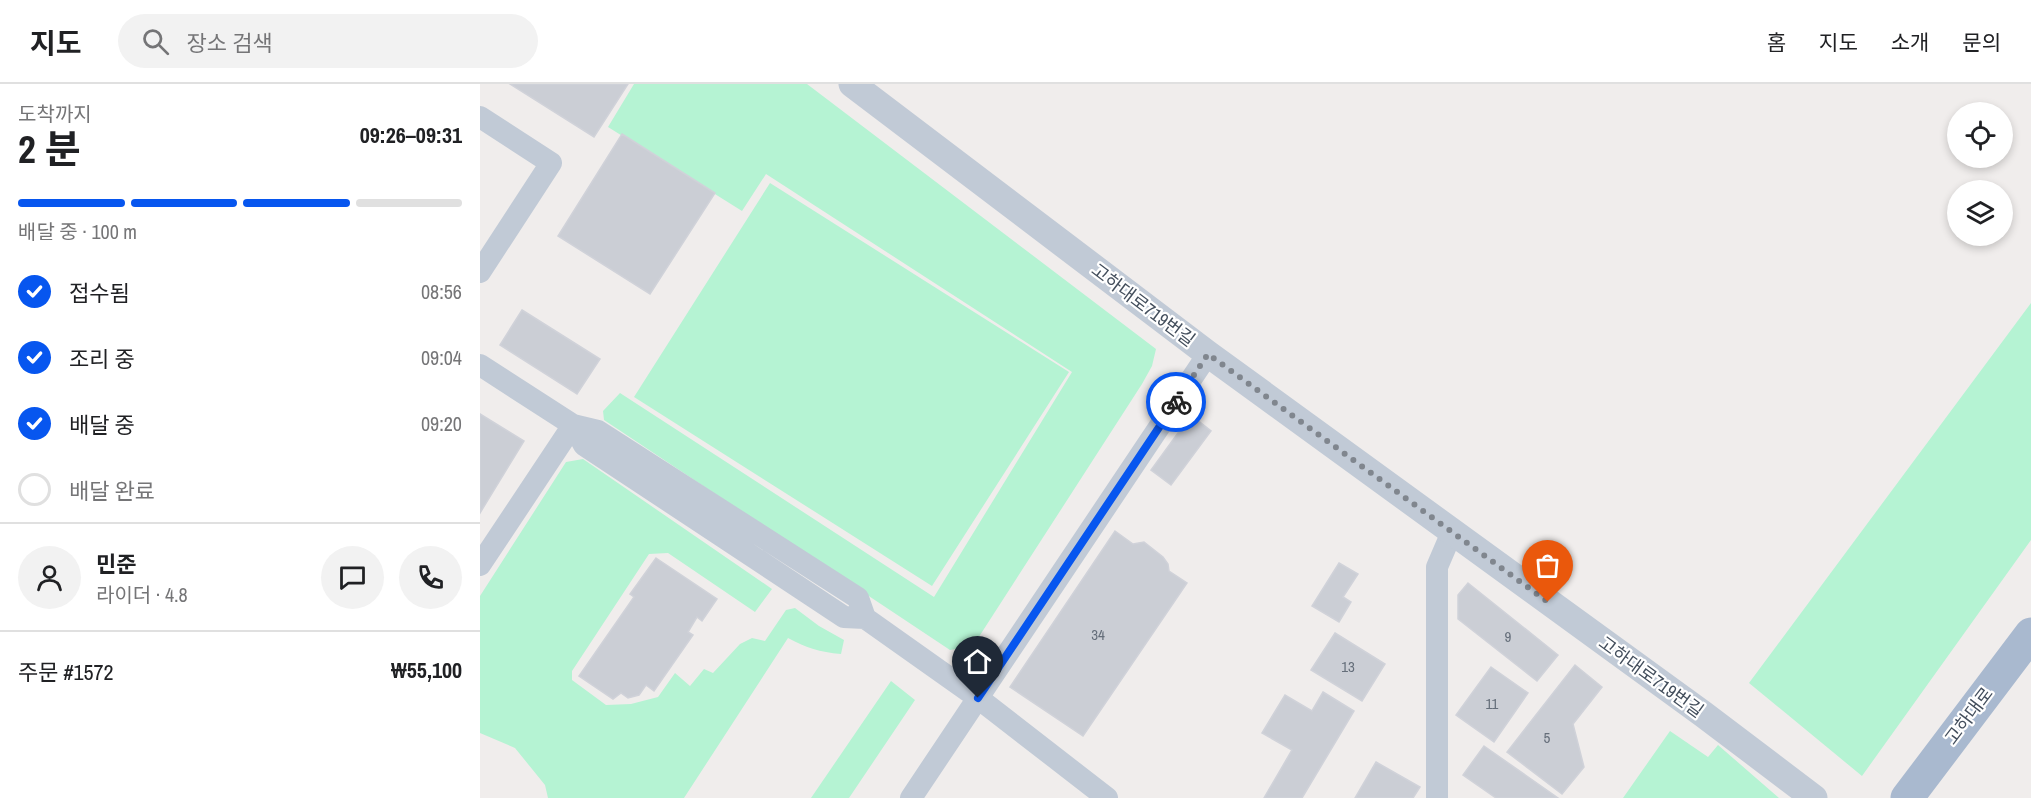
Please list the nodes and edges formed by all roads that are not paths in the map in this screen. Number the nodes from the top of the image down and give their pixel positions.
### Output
1 (852, 84) edge
2 (480, 117) edge
3 (480, 272) edge
4 (1208, 354) junction
5 (480, 365) edge
6 (573, 425) junction
7 (1452, 532) junction
8 (480, 565) edge
9 (2031, 634) edge
10 (978, 698) junction
11 (911, 798) edge
12 (1107, 798) edge
13 (1437, 798) edge
14 (1814, 798) edge
15 (1906, 798) edge

1 - 4 street, 고하대로719번길
2 - 3 street
4 - 7 street, 고하대로719번길
4 - 10 street
5 - 6 street
6 - 8 street
6 - 10 street
7 - 13 street
7 - 14 street, 고하대로719번길
9 - 15 main road, 고하대로
10 - 11 street
10 - 12 street

